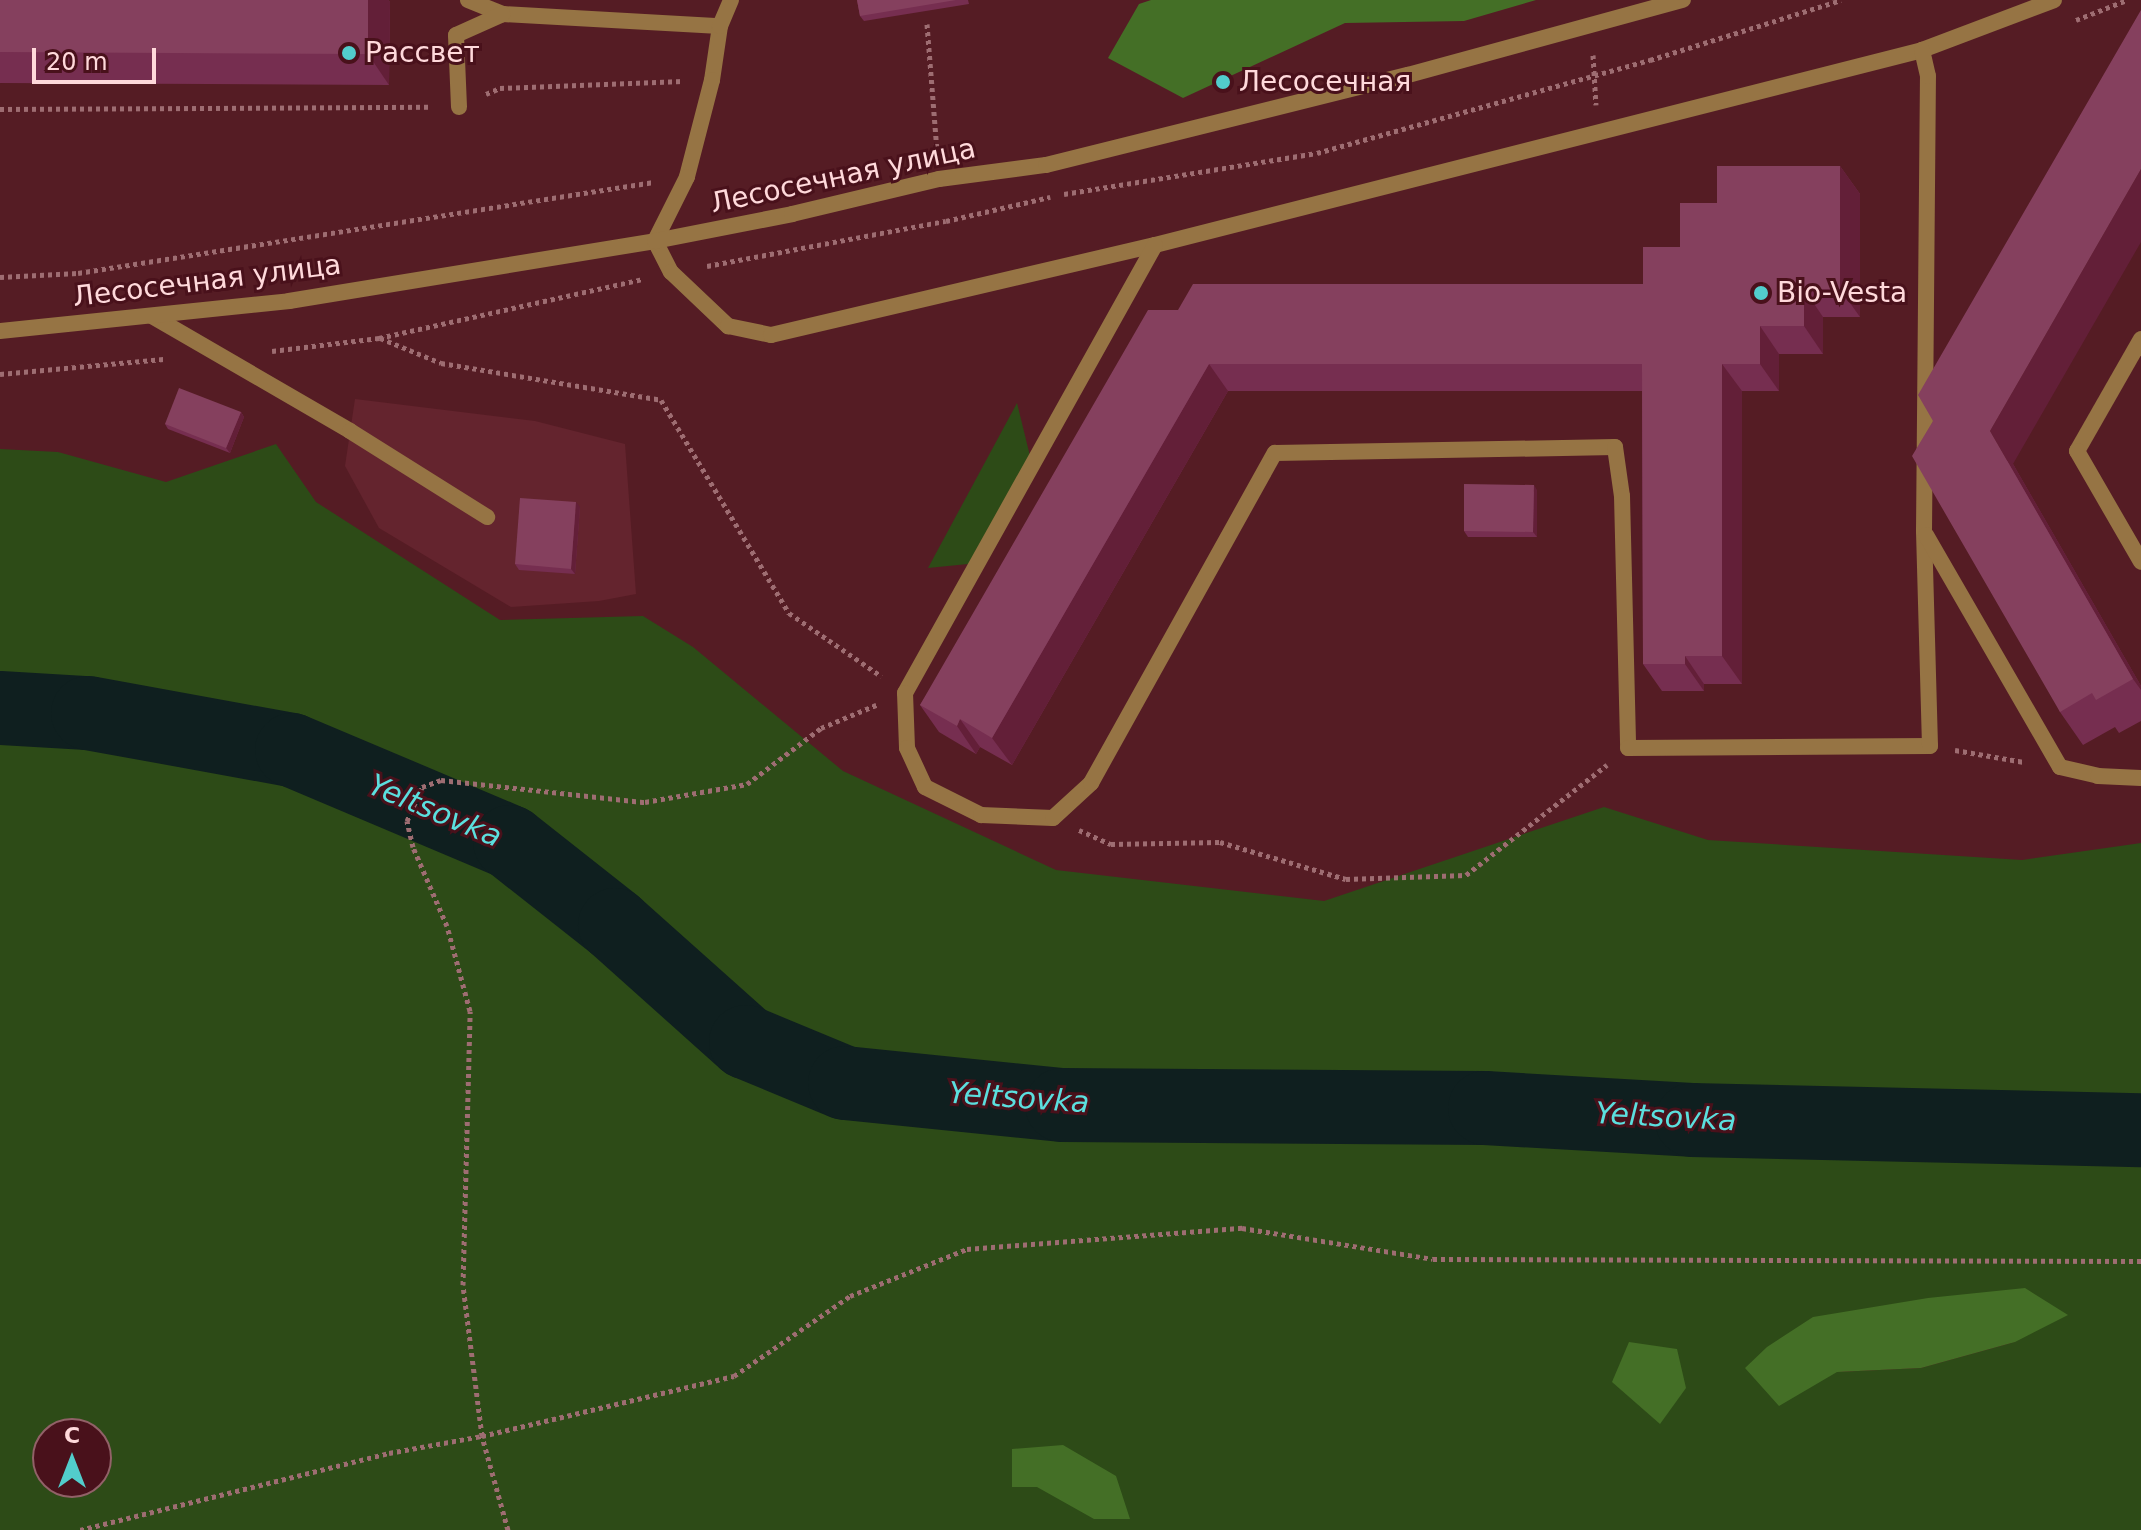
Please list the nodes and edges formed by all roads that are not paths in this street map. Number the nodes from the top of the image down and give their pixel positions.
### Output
1 (468, 0) edge
2 (731, 0) edge
3 (1683, 0) edge
4 (2054, 0) edge
5 (503, 14) junction
6 (720, 26) junction
7 (1922, 50) junction
8 (459, 107) road end
9 (655, 241) junction
10 (1155, 245) junction
11 (152, 316) junction
12 (0, 331) edge
13 (2141, 339) edge
14 (487, 517) dead end
15 (1924, 531) junction
16 (2141, 562) edge
17 (2141, 778) edge

1 - 5 street
2 - 6 street
3 - 9 street, Лесосечная улица
4 - 7 street
5 - 6 street
5 - 8 street
6 - 9 street
7 - 10 street
7 - 15 street
9 - 10 street
9 - 11 street, Лесосечная улица
10 - 15 street
11 - 12 street, Лесосечная улица
11 - 14 street
13 - 16 street
15 - 17 street

